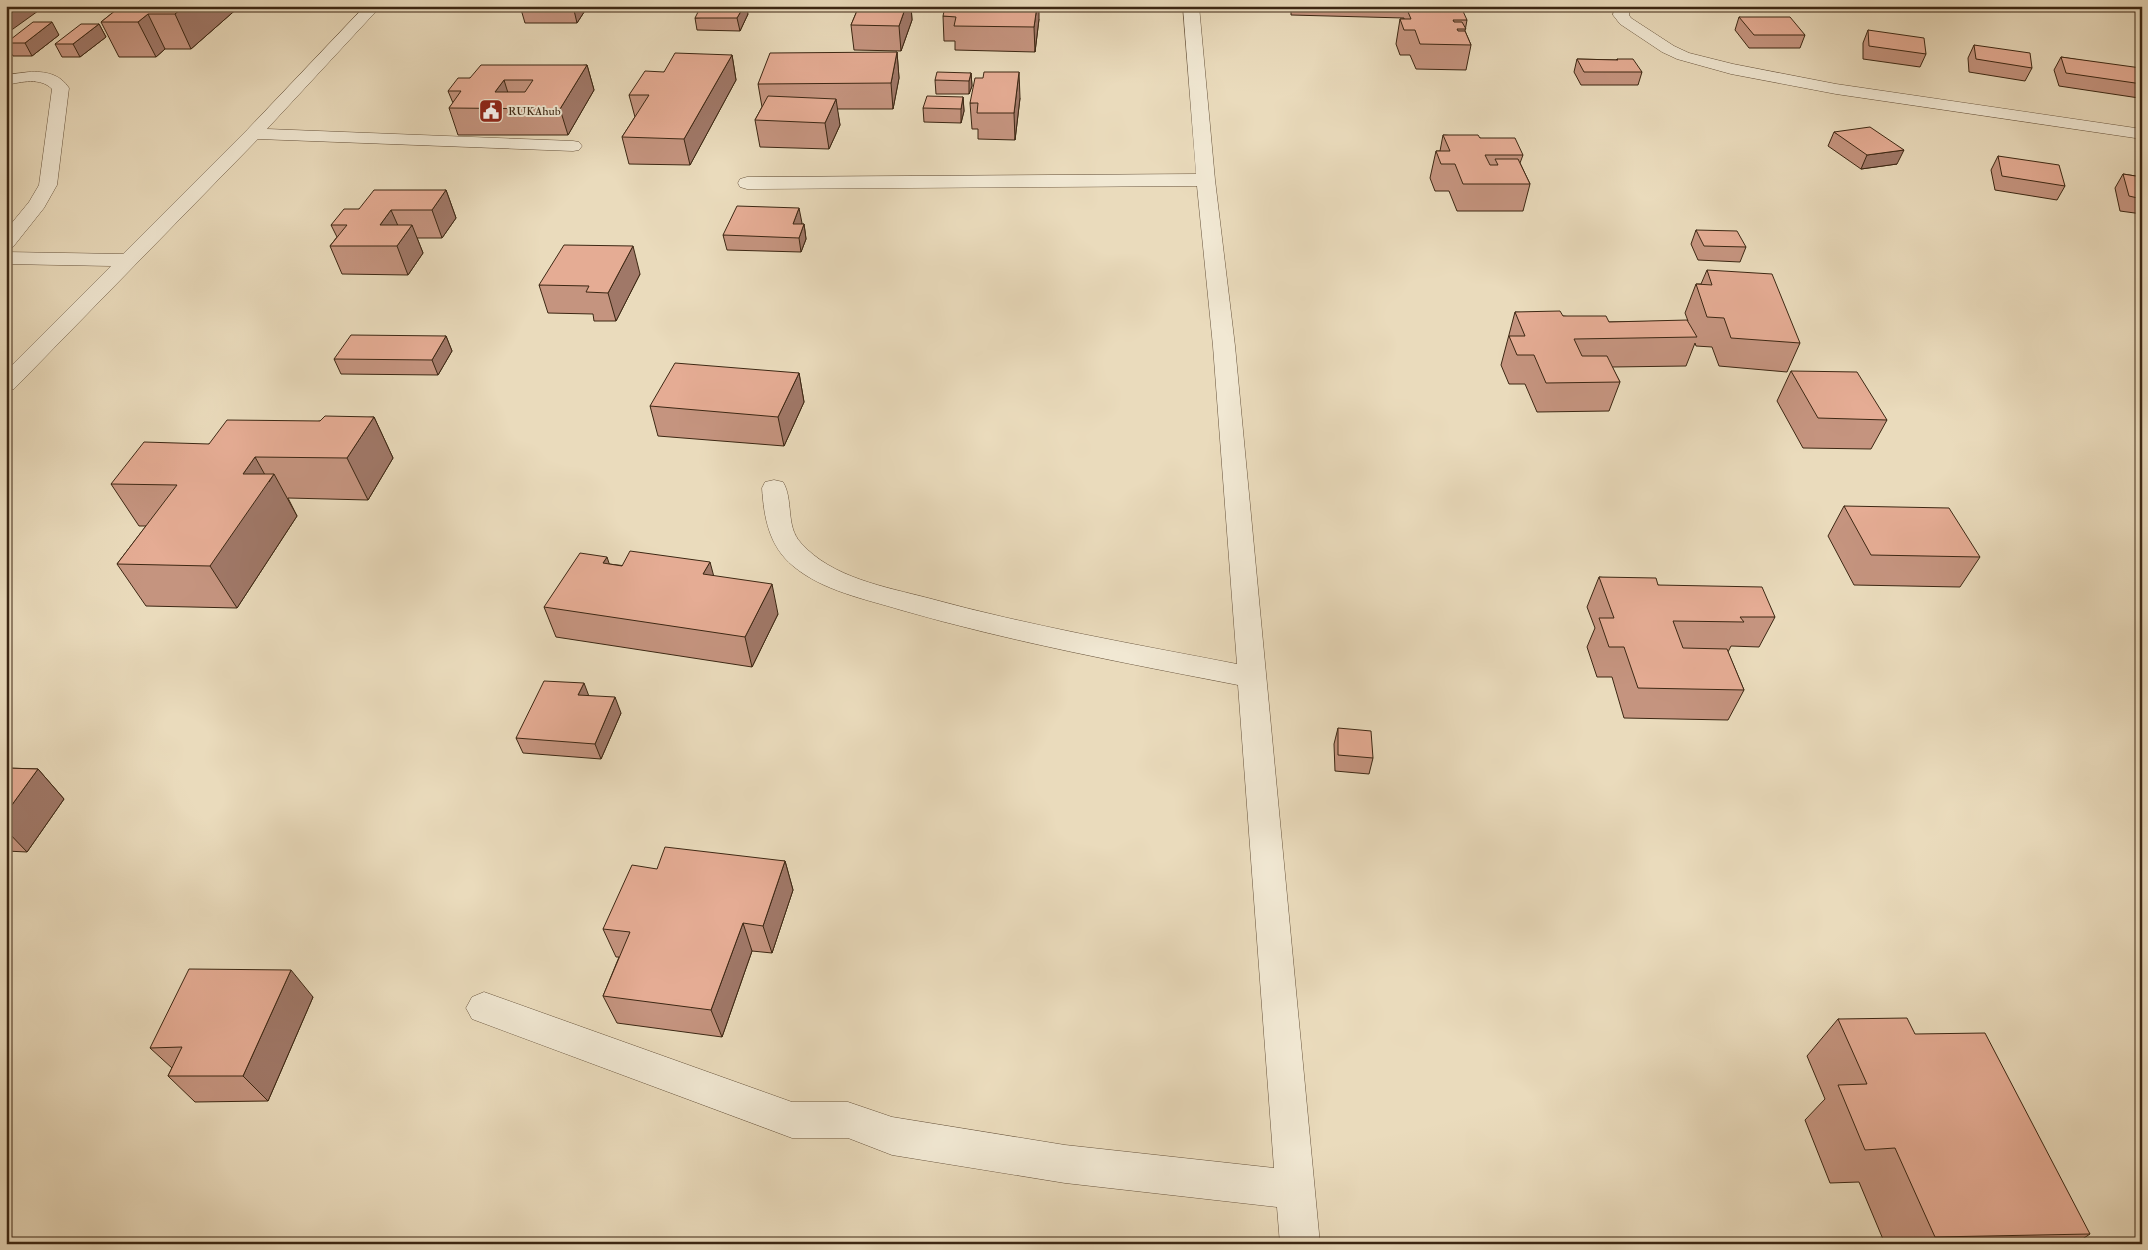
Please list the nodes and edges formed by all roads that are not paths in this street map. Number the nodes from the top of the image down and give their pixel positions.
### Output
1 (374, 6) edge
2 (1191, 6) edge
3 (1622, 6) edge
4 (6, 80) edge
5 (253, 134) junction
6 (2142, 134) edge
7 (573, 146) dead end
8 (1206, 180) junction
9 (747, 183) dead end
10 (6, 243) edge
11 (6, 258) edge
12 (127, 260) junction
13 (6, 384) edge
14 (774, 488) dead end
15 (1251, 677) junction
16 (484, 1008) dead end
17 (1295, 1190) junction
18 (1300, 1244) edge

1 - 5 street
2 - 8 street
3 - 6 street
4 - 10 street
5 - 7 street
5 - 12 street
8 - 9 street
8 - 15 street
11 - 12 street
12 - 13 street
14 - 15 street
15 - 17 street
16 - 17 street
17 - 18 street

